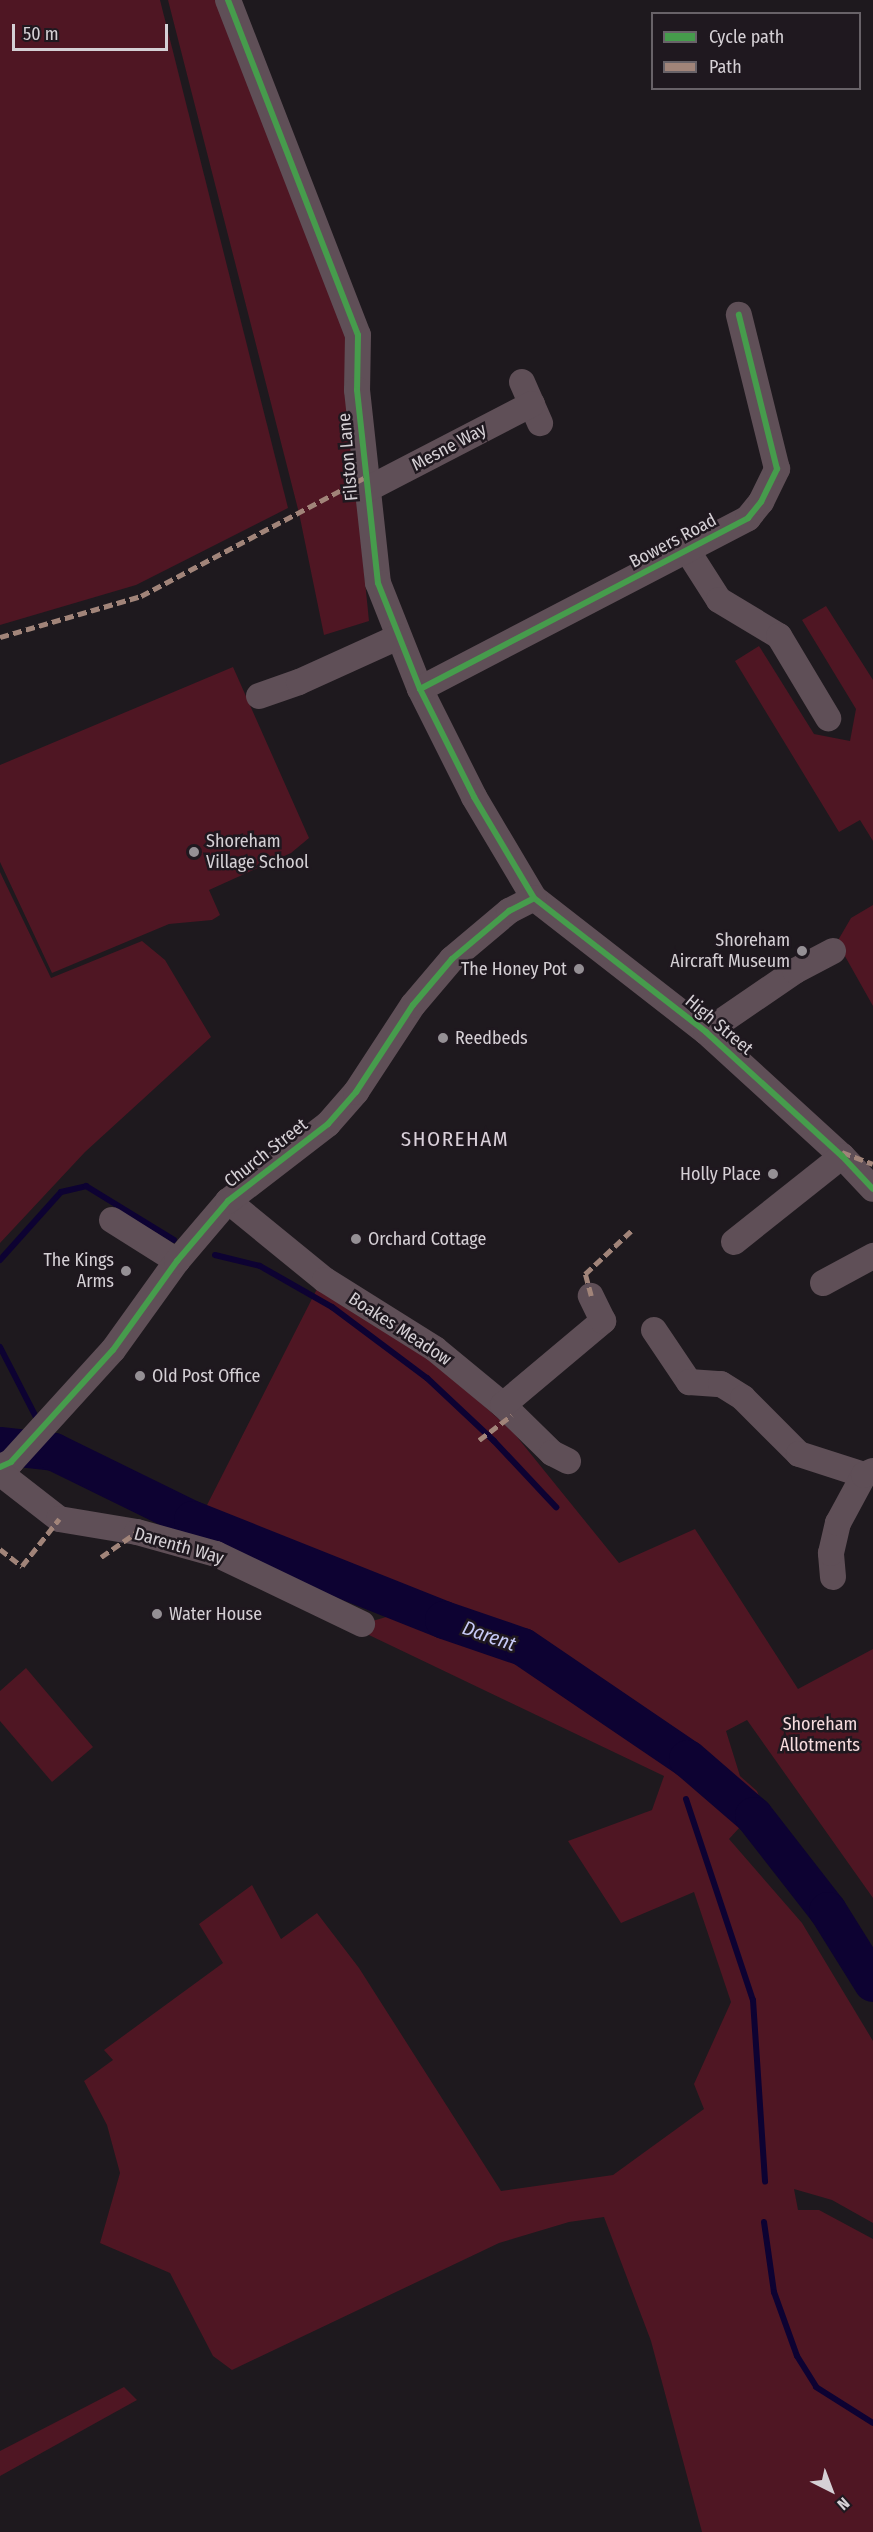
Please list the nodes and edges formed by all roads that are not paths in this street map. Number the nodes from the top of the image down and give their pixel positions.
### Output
1 (228, 0) edge
2 (739, 315) dead end
3 (531, 403) dead end
4 (366, 490) junction
5 (687, 550) junction
6 (398, 637) junction
7 (420, 689) junction
8 (259, 696) dead end
9 (828, 718) dead end
10 (534, 898) junction
11 (832, 951) dead end
12 (706, 1032) junction
13 (842, 1156) junction
14 (873, 1189) edge
15 (228, 1201) junction
16 (111, 1220) dead end
17 (734, 1242) dead end
18 (873, 1256) edge
19 (177, 1261) junction
20 (823, 1283) dead end
21 (591, 1296) dead end
22 (654, 1330) dead end
23 (503, 1405) junction
24 (568, 1461) dead end
25 (4, 1467) edge
26 (869, 1473) edge
27 (832, 1577) dead end
28 (362, 1624) dead end

1 - 4 street, Filston Lane
2 - 5 street, Bowers Road
3 - 4 street, Mesne Way
4 - 6 street, Filston Lane
5 - 7 street, Bowers Road
5 - 9 street
6 - 7 street, Filston Lane
6 - 8 street
7 - 10 street, Filston Lane
10 - 12 street, High Street
10 - 15 street, Church Street
11 - 12 street
12 - 13 street, High Street
13 - 14 street, High Street
13 - 17 street
15 - 19 street, Church Street
15 - 23 street, Boakes Meadow
16 - 19 street
18 - 20 street
19 - 25 street, Church Street
21 - 23 street
22 - 26 street
23 - 24 street, Boakes Meadow
25 - 28 street, Darenth Way
26 - 27 street

